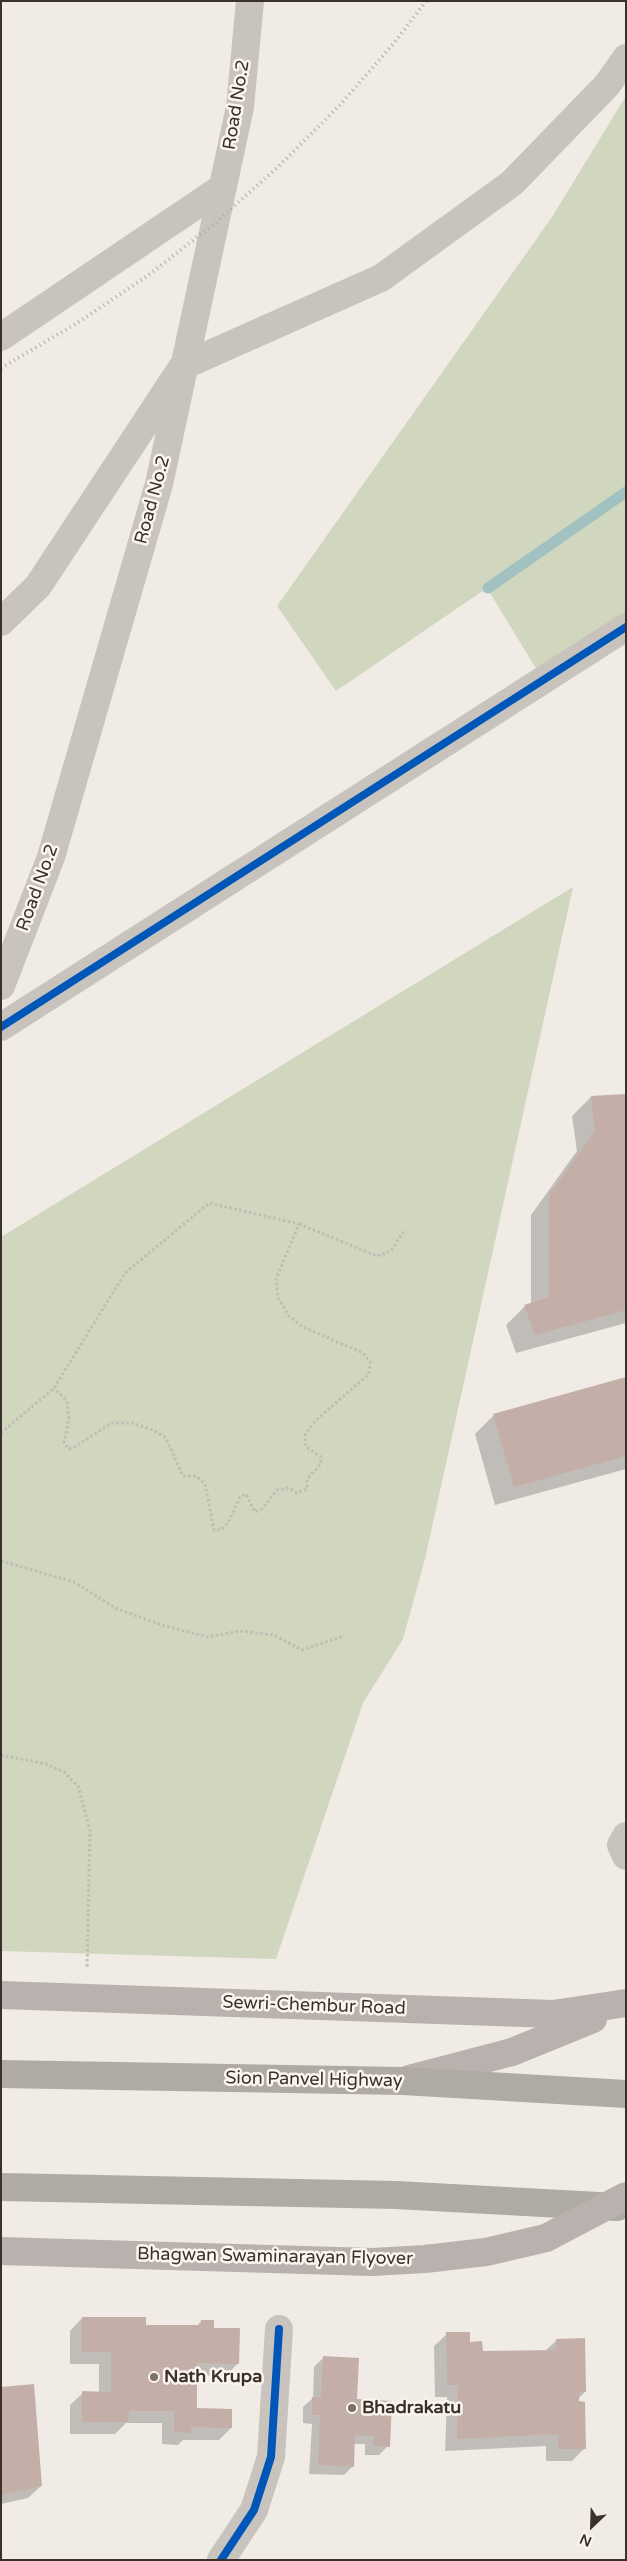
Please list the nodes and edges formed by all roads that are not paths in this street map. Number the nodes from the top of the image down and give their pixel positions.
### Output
1 (250, 1) edge
2 (626, 58) edge
3 (223, 187) junction
4 (1, 337) edge
5 (184, 366) junction
6 (1, 622) edge
7 (626, 626) edge
8 (1, 986) edge
9 (1, 1026) edge
10 (626, 1836) edge
11 (626, 1856) edge
12 (1, 1995) edge
13 (626, 2004) edge
14 (1, 2074) edge
15 (402, 2081) junction
16 (626, 2094) edge
17 (1, 2187) edge
18 (626, 2196) edge
19 (626, 2208) edge
20 (1, 2251) edge
21 (279, 2329) dead end
22 (221, 2560) edge

1 - 3 street, Road No.2
2 - 5 street
3 - 4 street
3 - 5 street, Road No.2
5 - 6 street
5 - 8 street, Road No.2
7 - 9 street
10 - 11 street
12 - 13 main road, Sewri-Chembur Road
13 - 15 main road
14 - 15 highway, Sion Panvel Highway
15 - 16 highway, Sion Panvel Highway
17 - 19 highway
18 - 20 main road, Bhagwan Swaminarayan Flyover, bridge
21 - 22 street

